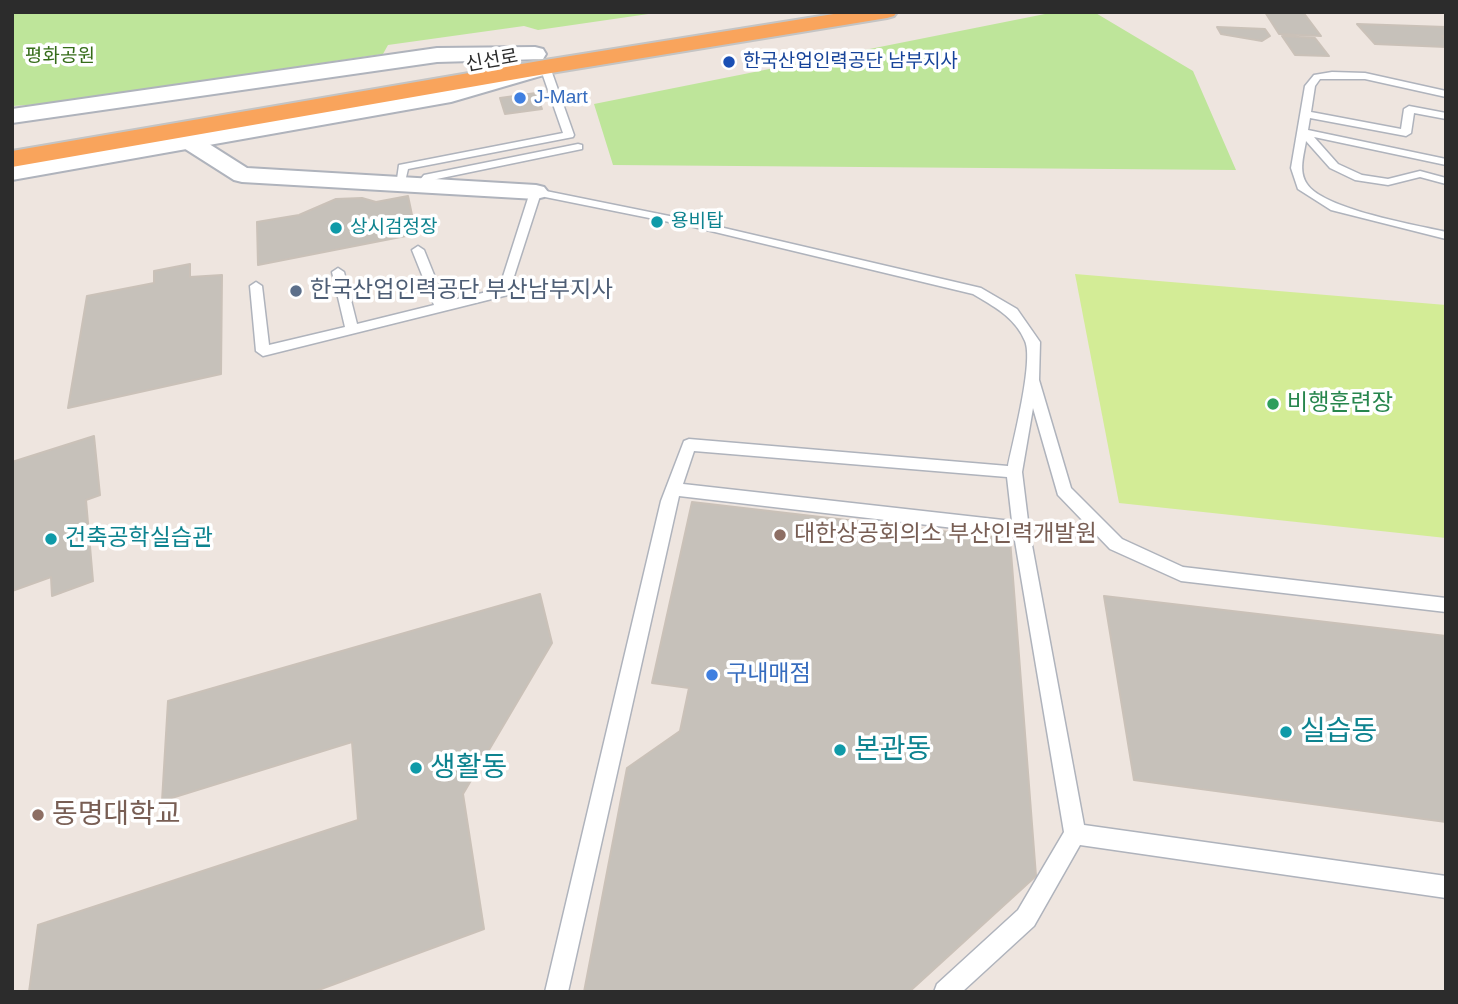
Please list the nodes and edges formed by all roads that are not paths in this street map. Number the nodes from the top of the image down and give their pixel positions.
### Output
1 (793, 12) edge
2 (887, 12) edge
3 (540, 60) junction
4 (1446, 94) edge
5 (1307, 114) junction
6 (12, 116) edge
7 (1446, 116) edge
8 (1303, 132) junction
9 (187, 140) junction
10 (12, 144) edge
11 (578, 147) dead end
12 (12, 159) edge
13 (1446, 162) edge
14 (12, 172) edge
15 (1446, 181) edge
16 (410, 185) junction
17 (536, 192) junction
18 (1446, 236) edge
19 (418, 250) dead end
20 (338, 272) dead end
21 (256, 286) dead end
22 (441, 307) junction
23 (352, 329) junction
24 (1032, 378) junction
25 (1014, 472) junction
26 (672, 489) junction
27 (1021, 529) junction
28 (1446, 605) edge
29 (1074, 834) junction
30 (1446, 887) edge
31 (556, 992) edge
32 (945, 992) edge

1 - 3 highway
2 - 3 highway
3 - 6 main road, 신선로
3 - 9 main road
3 - 10 highway, 신선로
3 - 12 highway
3 - 16 lane
4 - 5 lane
5 - 7 lane
5 - 8 lane
8 - 13 lane
8 - 15 lane
8 - 18 lane
9 - 14 main road
9 - 16 street
11 - 16 lane
16 - 17 street
17 - 22 lane
17 - 24 lane
19 - 22 lane
20 - 23 lane
21 - 23 lane
22 - 23 lane
24 - 25 lane
24 - 28 lane
25 - 26 lane
25 - 27 lane
26 - 27 lane
26 - 31 lane
27 - 29 lane
29 - 30 lane
29 - 32 lane

